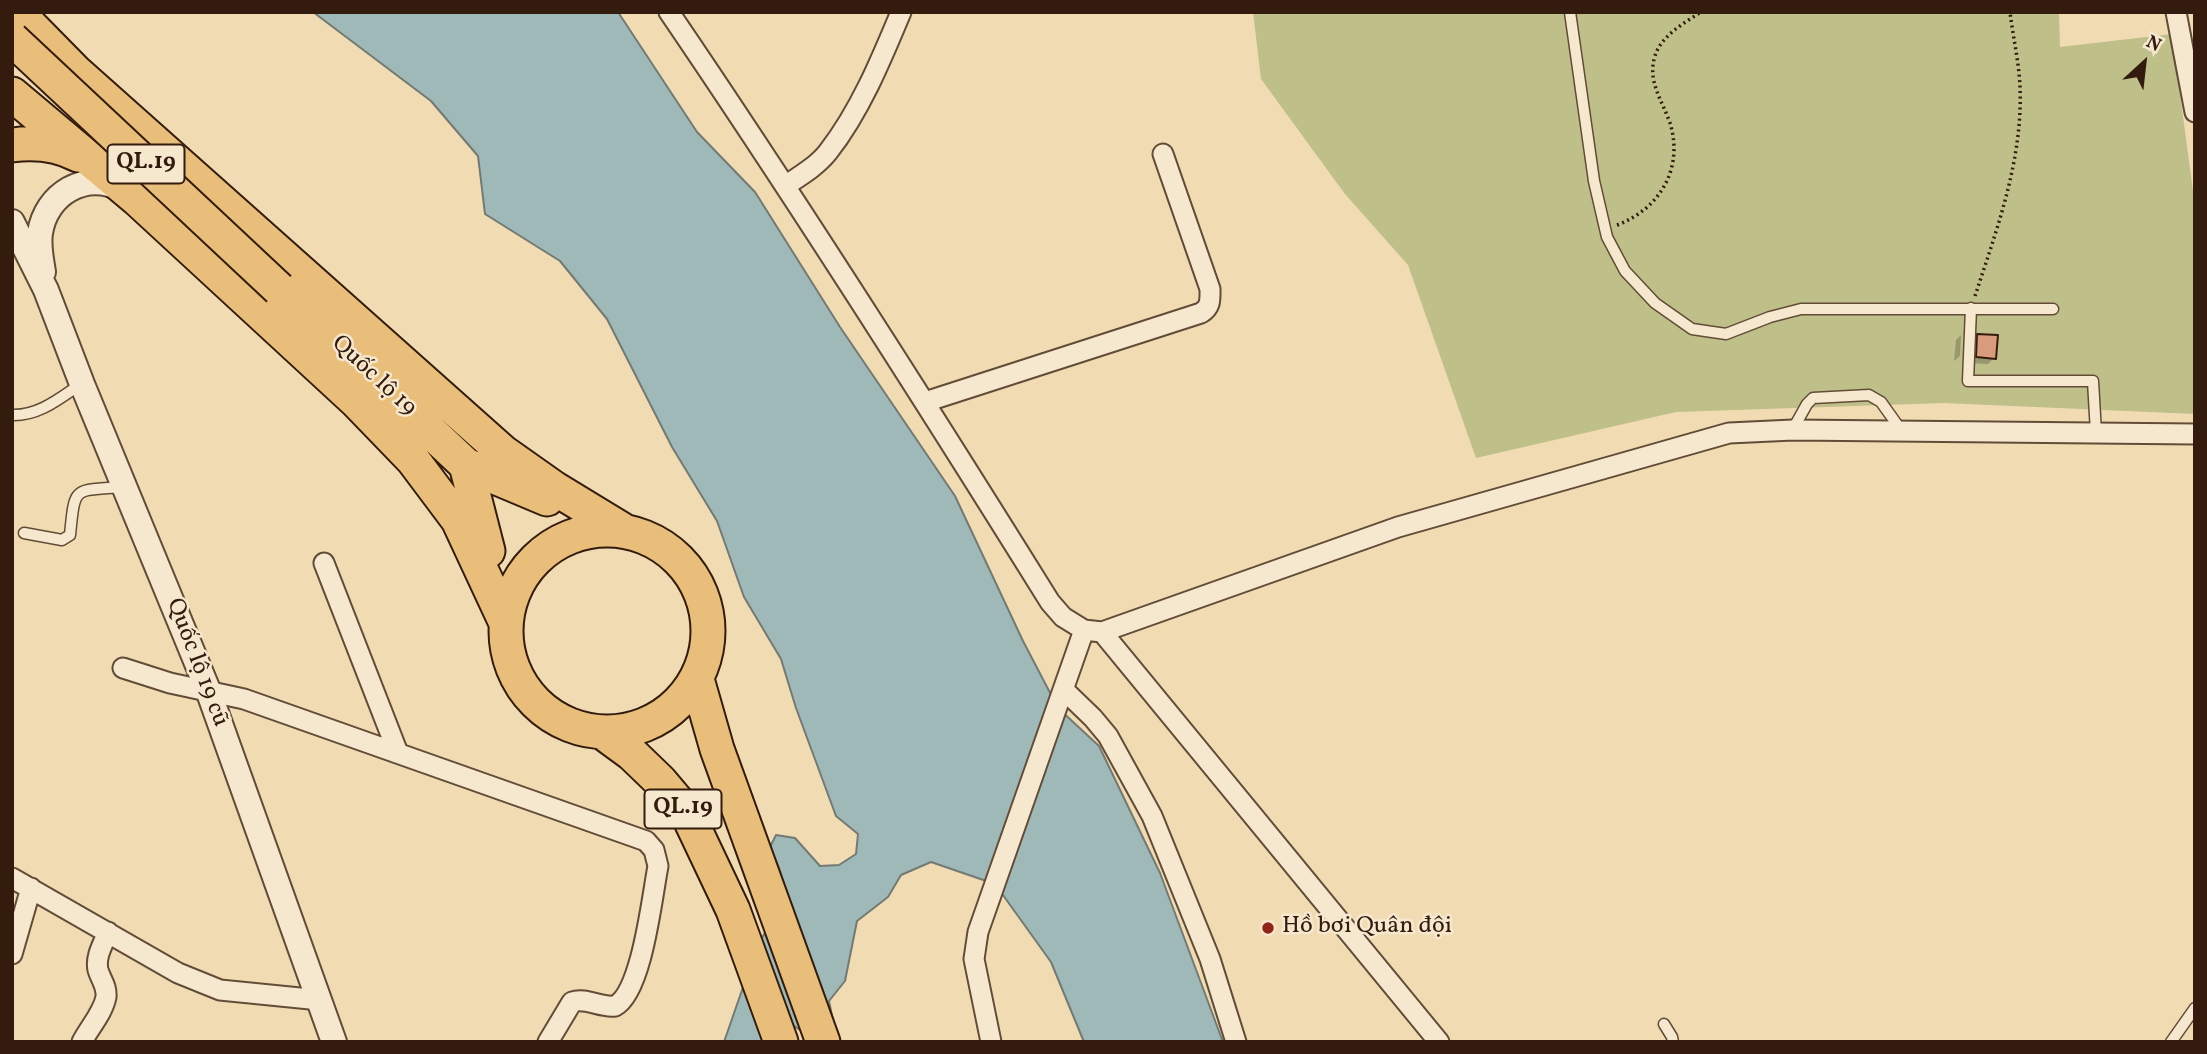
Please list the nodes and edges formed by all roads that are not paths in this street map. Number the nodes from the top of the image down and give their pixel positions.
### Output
1 (17, 12) edge
2 (669, 12) edge
3 (901, 12) edge
4 (1570, 12) edge
5 (2176, 12) edge
6 (2188, 37) edge
7 (12, 39) edge
8 (12, 45) edge
9 (75, 71) junction
10 (12, 94) edge
11 (2195, 112) edge
12 (12, 145) edge
13 (1163, 154) dead end
14 (109, 175) junction
15 (785, 186) junction
16 (137, 199) junction
17 (12, 222) edge
18 (46, 290) junction
19 (1971, 308) junction
20 (2053, 309) dead end
21 (82, 384) junction
22 (925, 402) junction
23 (12, 415) edge
24 (1793, 430) junction
25 (1901, 431) junction
26 (2096, 433) junction
27 (2195, 434) edge
28 (467, 465) junction
29 (126, 486) junction
30 (623, 530) junction
31 (24, 533) dead end
32 (324, 563) dead end
33 (506, 623) junction
34 (1093, 631) junction
35 (123, 668) dead end
36 (697, 679) junction
37 (208, 690) junction
38 (1061, 699) junction
39 (602, 732) junction
40 (398, 753) junction
41 (12, 878) edge
42 (31, 888) junction
43 (108, 932) junction
44 (12, 954) edge
45 (320, 1000) junction
46 (2195, 1008) edge
47 (1664, 1024) dead end
48 (82, 1042) edge
49 (334, 1042) edge
50 (548, 1042) edge
51 (781, 1042) edge
52 (823, 1042) edge
53 (990, 1042) edge
54 (1236, 1042) edge
55 (1439, 1042) edge
56 (1673, 1042) edge
57 (2171, 1042) edge

1 - 9 highway
2 - 15 street
3 - 15 street
4 - 19 lane
5 - 6 street
6 - 11 street
7 - 28 highway, Quốc lộ 19 / QL.19, bridge
8 - 9 highway
9 - 30 highway
10 - 14 highway
12 - 14 highway
13 - 22 street
14 - 16 highway
15 - 22 street
16 - 18 street
16 - 33 highway
17 - 18 street
18 - 21 street, Quốc lộ 19 cũ
19 - 20 lane
19 - 26 lane
21 - 23 lane
21 - 29 street, Quốc lộ 19 cũ
22 - 34 street
24 - 25 street
24 - 25 lane
24 - 34 street
25 - 26 street
26 - 27 street
28 - 30 highway, Quốc lộ 19 / QL.19
28 - 33 highway
29 - 31 lane
29 - 37 street, Quốc lộ 19 cũ
30 - 33 highway
30 - 36 highway
32 - 40 street
33 - 39 highway
34 - 38 street
34 - 55 street
35 - 37 street
36 - 39 highway
36 - 52 highway, QL.19
37 - 40 street
37 - 45 street, Quốc lộ 19 cũ
38 - 53 street
38 - 54 street
39 - 51 highway, QL.19
40 - 50 street
41 - 42 street
42 - 43 street
42 - 44 street
43 - 45 street
43 - 48 street
45 - 49 street, Quốc lộ 19 cũ
46 - 57 lane
47 - 56 lane

